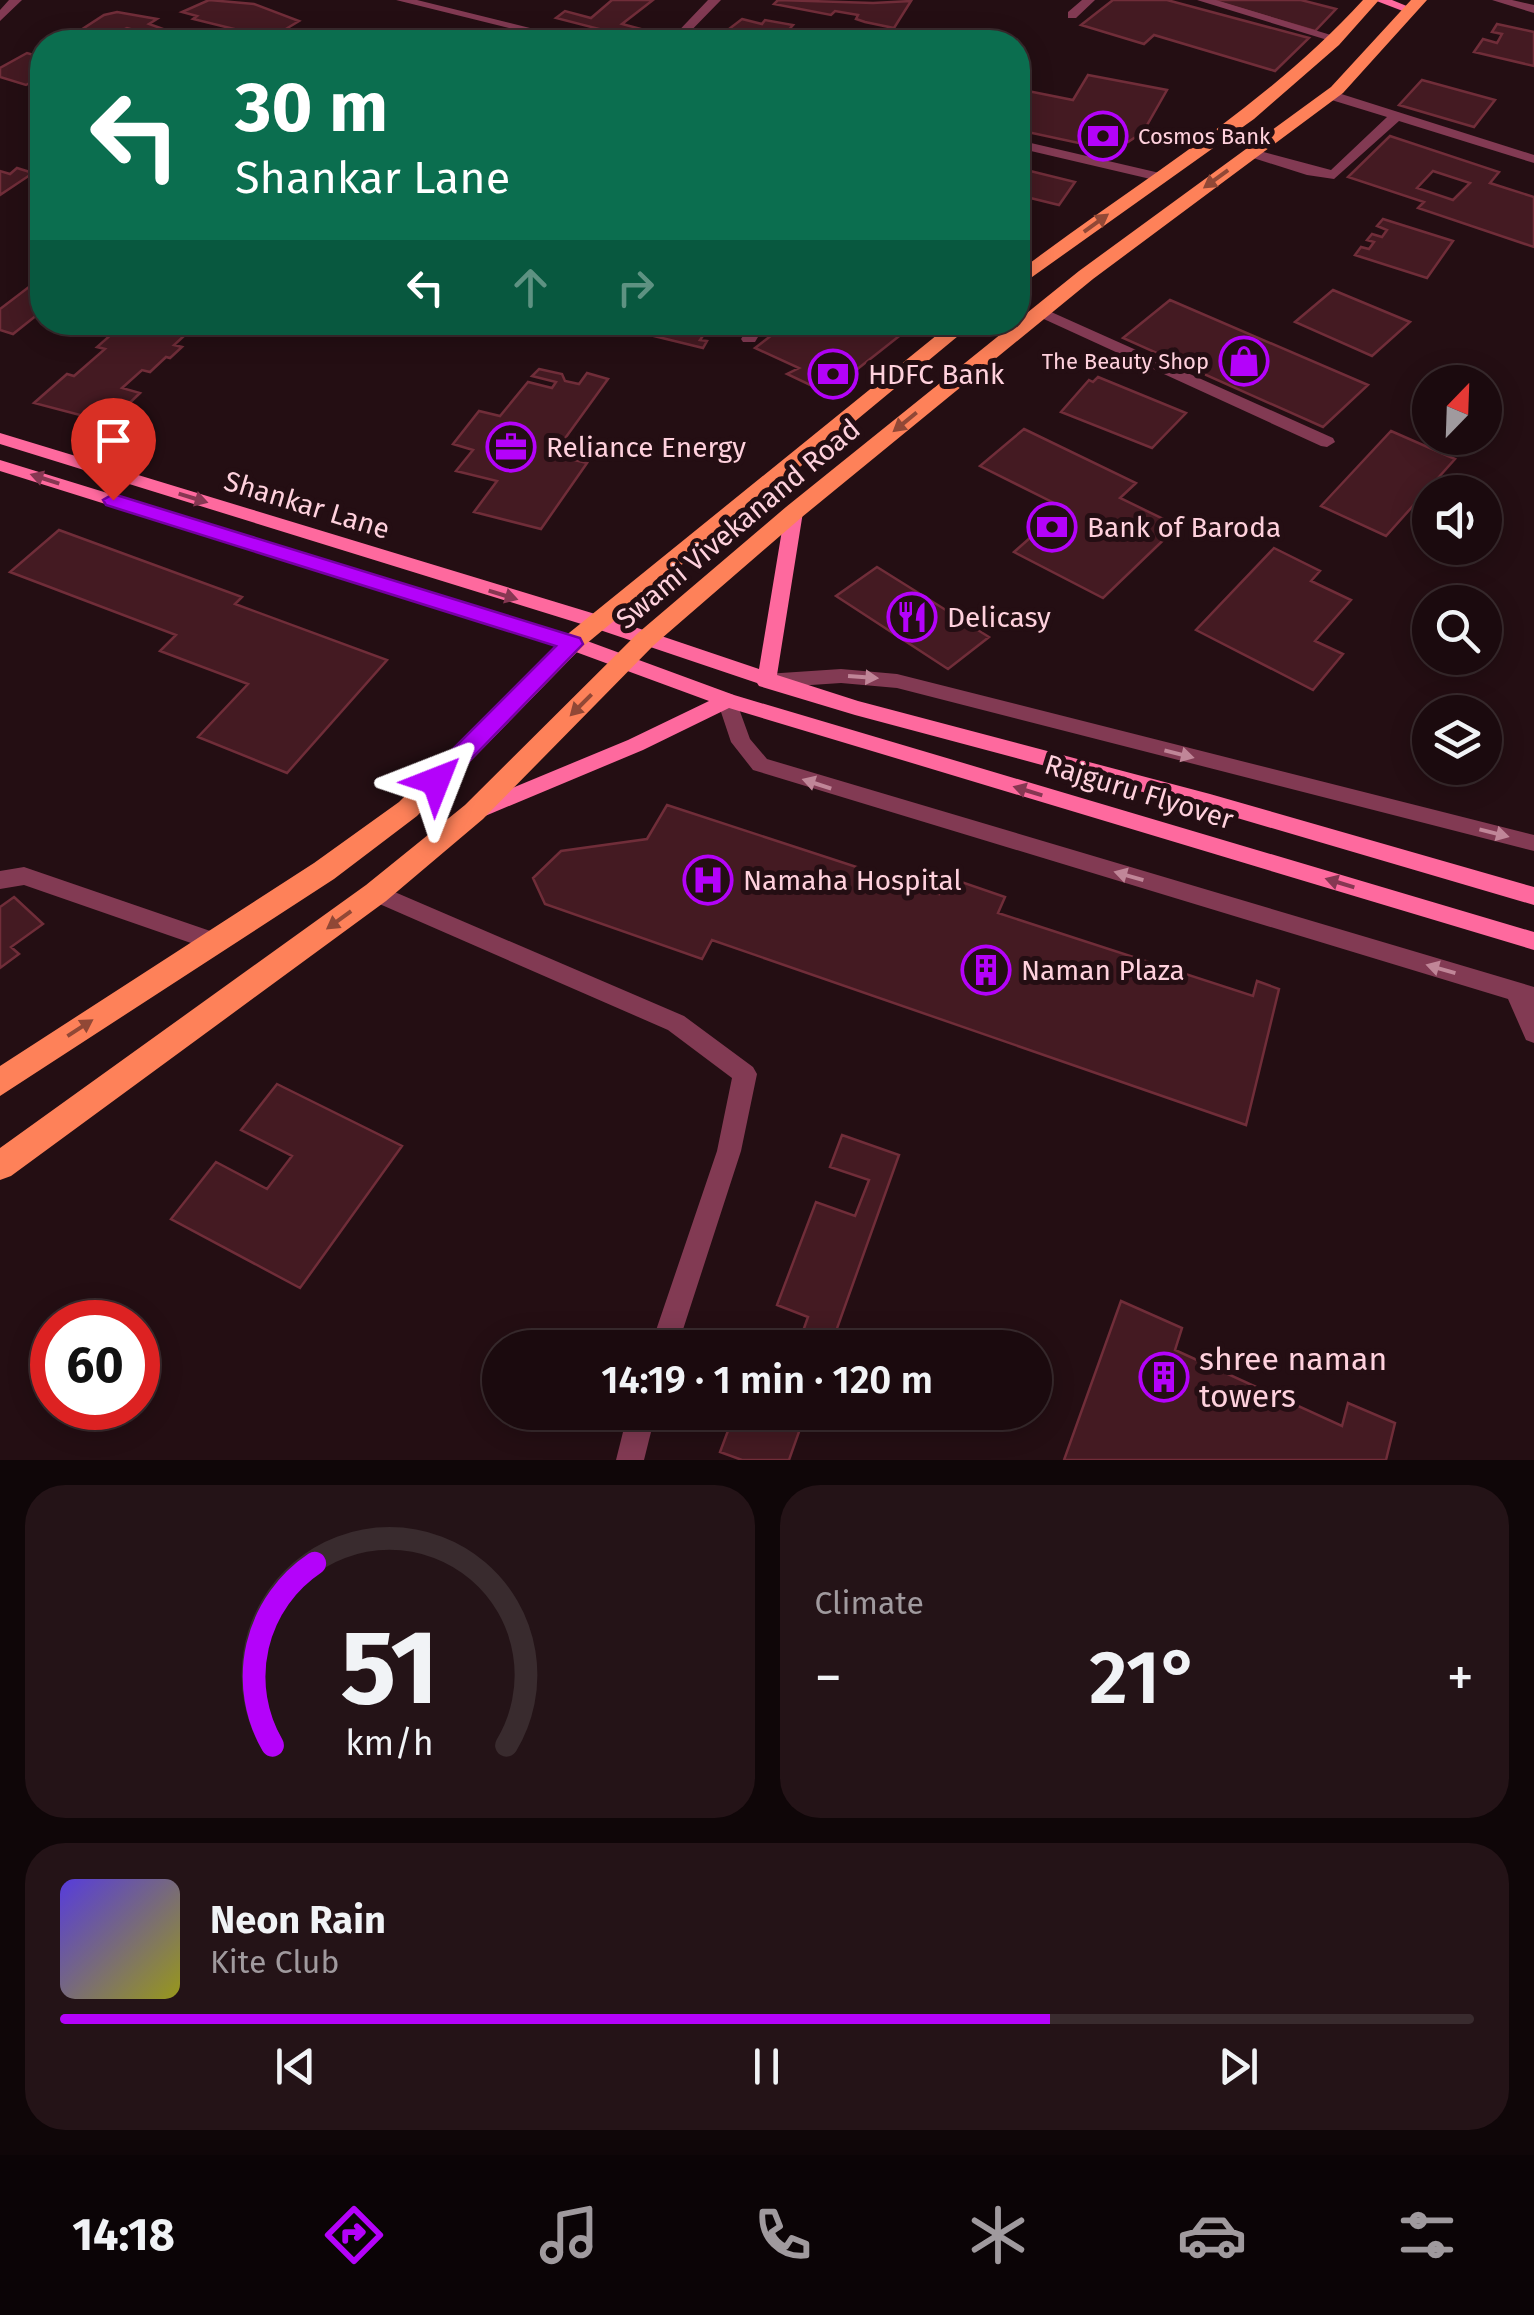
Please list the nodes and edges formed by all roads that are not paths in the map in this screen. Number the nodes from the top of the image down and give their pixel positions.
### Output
1 (16, 0) edge
2 (402, 0) edge
3 (715, 0) edge
4 (1089, 0) edge
5 (1203, 0) edge
6 (1370, 0) edge
7 (1380, 0) edge
8 (1498, 0) edge
9 (1414, 4) edge
10 (1534, 8) edge
11 (1072, 15) dead end
12 (0, 17) edge
13 (529, 30) edge
14 (686, 30) edge
15 (1338, 40) junction
16 (1330, 95) junction
17 (1396, 116) junction
18 (1030, 147) edge
19 (1252, 153) junction
20 (1534, 159) edge
21 (1159, 177) junction
22 (1030, 268) edge
23 (1040, 312) junction
24 (1030, 320) edge
25 (752, 335) edge
26 (950, 335) edge
27 (1012, 335) edge
28 (749, 339) dead end
29 (0, 438) edge
30 (1327, 442) dead end
31 (0, 465) edge
32 (794, 512) junction
33 (598, 622) junction
34 (646, 639) junction
35 (572, 644) junction
36 (625, 661) junction
37 (766, 681) junction
38 (727, 700) junction
39 (474, 812) junction
40 (1534, 843) edge
41 (0, 880) edge
42 (376, 893) junction
43 (1534, 896) edge
44 (1534, 941) edge
45 (214, 942) junction
46 (1525, 994) edge
47 (1534, 1033) edge
48 (0, 1083) edge
49 (0, 1166) edge
50 (669, 1330) edge
51 (638, 1430) edge
52 (630, 1460) edge

1 - 12 street
2 - 13 street
3 - 14 street
4 - 11 street
5 - 15 street
6 - 15 main road
7 - 9 main road
8 - 10 street
9 - 16 main road, Swami Vivekanand Road
15 - 21 main road
16 - 17 street
16 - 19 main road, Swami Vivekanand Road
17 - 19 street
17 - 20 street
18 - 21 street
19 -> 23 main road, Swami Vivekanand Road
22 -> 21 main road
23 -> 24 main road, Swami Vivekanand Road
23 - 30 street
25 - 28 street
26 - 33 main road, Swami Vivekanand Road
27 -> 32 main road, Swami Vivekanand Road
29 -> 33 main road, Shankar Lane
35 -> 31 main road, Shankar Lane
32 - 34 main road, Swami Vivekanand Road
32 - 37 main road
33 - 34 main road, Shankar Lane
33 - 35 main road, Swami Vivekanand Road
34 - 36 main road, Swami Vivekanand Road
34 - 37 main road, Rajguru Flyover
35 - 36 main road, Shankar Lane
35 - 45 main road, Swami Vivekanand Road
36 - 38 main road, Rajguru Flyover
36 -> 39 main road, Swami Vivekanand Road
37 -> 40 street
37 - 43 main road, Rajguru Flyover
38 - 39 main road
44 -> 38 main road, Rajguru Flyover
46 -> 38 street
39 - 42 main road, Swami Vivekanand Road
41 - 45 street
42 -> 49 main road, Swami Vivekanand Road
42 - 50 street
48 -> 45 main road, Swami Vivekanand Road
46 - 47 street
51 - 52 street

